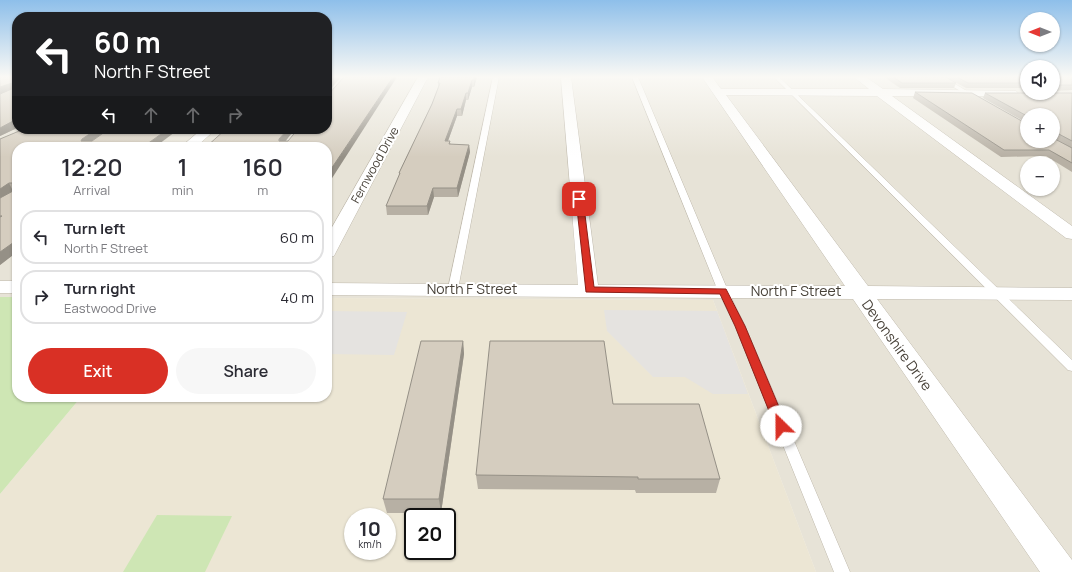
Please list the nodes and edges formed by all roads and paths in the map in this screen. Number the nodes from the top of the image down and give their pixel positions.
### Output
1 (408, 104) edge
2 (491, 104) edge
3 (569, 104) edge
4 (646, 104) edge
5 (725, 104) edge
6 (804, 104) edge
7 (894, 104) edge
8 (204, 134) edge
9 (194, 142) edge
10 (1072, 234) edge
11 (332, 243) edge
12 (0, 287) edge
13 (12, 287) edge
14 (332, 289) edge
15 (453, 289) junction
16 (589, 290) junction
17 (723, 291) junction
18 (859, 292) junction
19 (995, 293) junction
20 (1072, 294) edge
21 (1072, 366) edge
22 (842, 572) edge
23 (1060, 572) edge

1 - 11 street, Fernwood Drive
2 - 15 lane
3 - 16 street
4 - 17 lane
5 - 18 street, Devonshire Drive
6 - 19 lane
7 - 10 street
8 - 9 street
12 - 13 street
14 - 15 street, North F Street
15 - 16 street, North F Street
16 - 17 street, North F Street
17 - 18 street, North F Street
17 - 22 lane
18 - 19 street, North F Street
18 - 23 street, Devonshire Drive
19 - 20 street, North F Street
19 - 21 lane

